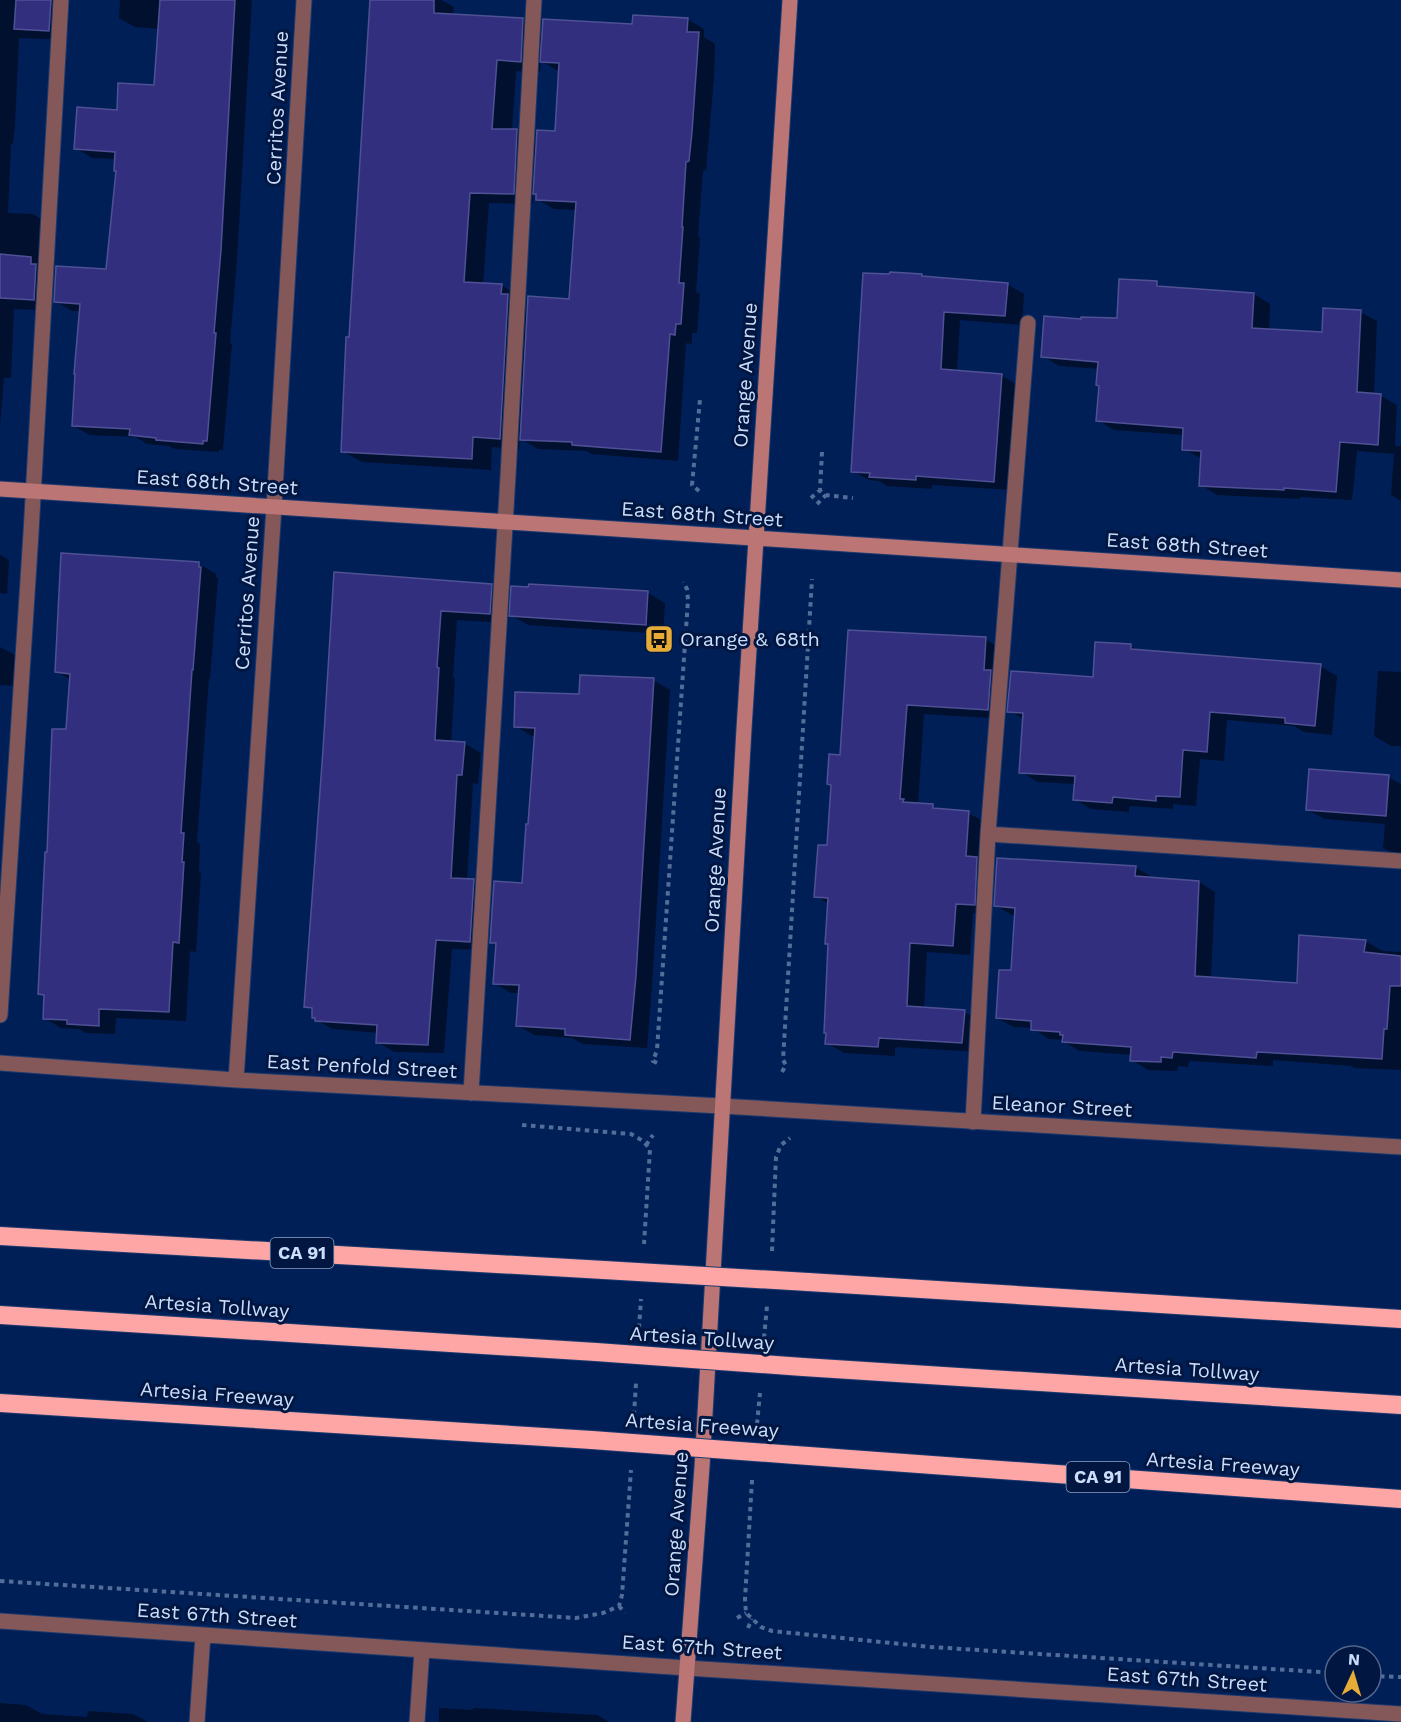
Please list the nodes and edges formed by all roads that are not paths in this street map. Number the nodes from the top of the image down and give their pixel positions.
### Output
1 (61, 0) edge
2 (304, 0) edge
3 (534, 0) edge
4 (790, 0) edge
5 (1028, 323) dead end
6 (0, 489) edge
7 (34, 492) junction
8 (274, 507) junction
9 (505, 522) junction
10 (756, 538) junction
11 (1010, 554) junction
12 (1401, 580) edge
13 (988, 834) junction
14 (1401, 861) edge
15 (0, 1015) edge
16 (0, 1064) edge
17 (236, 1080) junction
18 (471, 1093) junction
19 (721, 1106) junction
20 (973, 1122) junction
21 (1401, 1147) edge
22 (0, 1236) edge
23 (0, 1316) edge
24 (1401, 1319) edge
25 (0, 1403) edge
26 (1401, 1405) edge
27 (1401, 1500) edge
28 (0, 1621) edge
29 (203, 1635) junction
30 (422, 1650) junction
31 (687, 1668) junction
32 (1401, 1713) edge
33 (197, 1722) edge
34 (417, 1722) edge
35 (683, 1722) edge

1 - 7 street
2 - 8 street, Cerritos Avenue
3 - 9 street
4 - 10 street, Orange Avenue
5 - 11 street
6 - 7 street, East 68th Street
7 - 8 street, East 68th Street
7 - 15 street
8 - 9 street, East 68th Street
8 - 17 street, Cerritos Avenue
9 - 10 street, East 68th Street
9 - 18 street
10 - 11 street, East 68th Street
10 - 19 street, Orange Avenue
11 - 12 street, East 68th Street
11 - 13 street
13 - 14 street
13 - 20 street
16 - 17 street, East Penfold Street
17 - 18 street, East Penfold Street
18 - 19 street, East Penfold Street
19 - 20 street, Eleanor Street
19 - 31 street, Orange Avenue
20 - 21 street, Eleanor Street
22 - 24 highway, CA 91, bridge
23 - 26 highway, Artesia Tollway, bridge
25 - 27 highway, Artesia Freeway / CA 91, bridge
28 - 29 street, East 67th Street
29 - 30 street, East 67th Street
29 - 33 street
30 - 31 street, East 67th Street
30 - 34 street
31 - 32 street, East 67th Street
31 - 35 street, Orange Avenue

